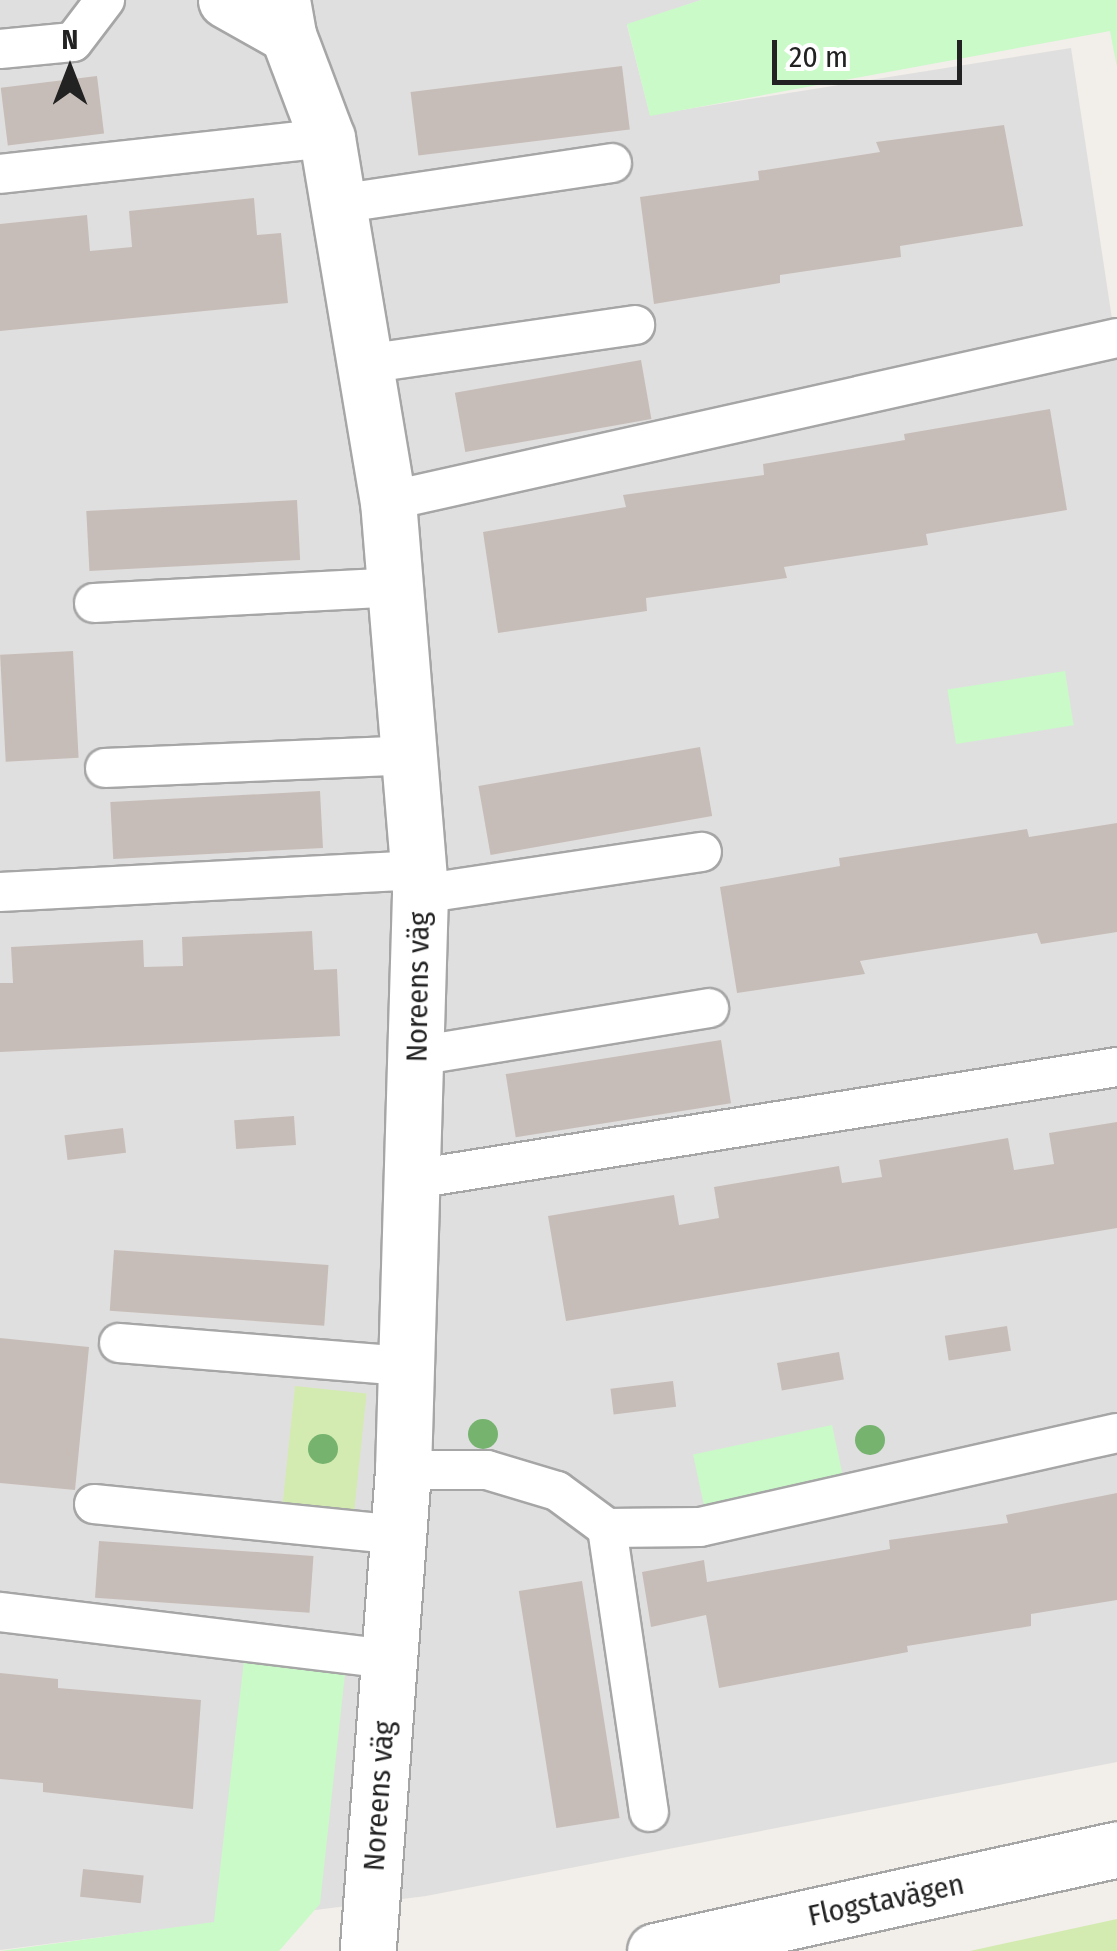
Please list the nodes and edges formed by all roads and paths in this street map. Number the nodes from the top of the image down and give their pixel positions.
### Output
1 (105, 0) edge
2 (226, 0) edge
3 (285, 18) edge
4 (0, 49) edge
5 (327, 138) junction
6 (612, 163) dead end
7 (0, 174) edge
8 (338, 204) junction
9 (635, 326) dead end
10 (1117, 338) edge
11 (365, 364) junction
12 (388, 502) junction
13 (396, 587) junction
14 (94, 603) dead end
15 (409, 755) junction
16 (105, 768) dead end
17 (702, 852) dead end
18 (420, 882) junction
19 (0, 892) edge
20 (709, 1008) dead end
21 (417, 1056) junction
22 (1117, 1067) edge
23 (414, 1179) junction
24 (118, 1343) dead end
25 (406, 1366) junction
26 (1117, 1432) edge
27 (403, 1470) junction
28 (94, 1504) dead end
29 (607, 1528) junction
30 (398, 1535) junction
31 (0, 1612) edge
32 (389, 1659) junction
33 (649, 1812) dead end
34 (1110, 1860) edge
35 (368, 1951) edge
36 (655, 1951) edge

1 - 4 lane
2 - 3 street, Noreens väg
3 - 5 street, Noreens väg
5 - 7 lane
5 - 8 street, Noreens väg
6 - 8 lane
8 - 11 street, Noreens väg
9 - 11 lane
10 - 12 lane
11 - 12 street, Noreens väg
12 - 13 street, Noreens väg
13 - 14 lane
13 - 15 street, Noreens väg
15 - 16 lane
15 - 18 street, Noreens väg
17 - 18 lane
18 - 19 lane
18 - 21 street, Noreens väg
20 - 21 lane
21 - 23 street, Noreens väg
22 - 23 lane
23 - 25 street, Noreens väg
24 - 25 lane
25 - 27 street, Noreens väg
26 - 29 lane
27 - 29 lane
27 - 30 street, Noreens väg
28 - 30 lane
29 - 33 lane
30 - 32 street, Noreens väg
31 - 32 lane
32 - 35 street, Noreens väg
34 - 36 street, Flogstavägen

